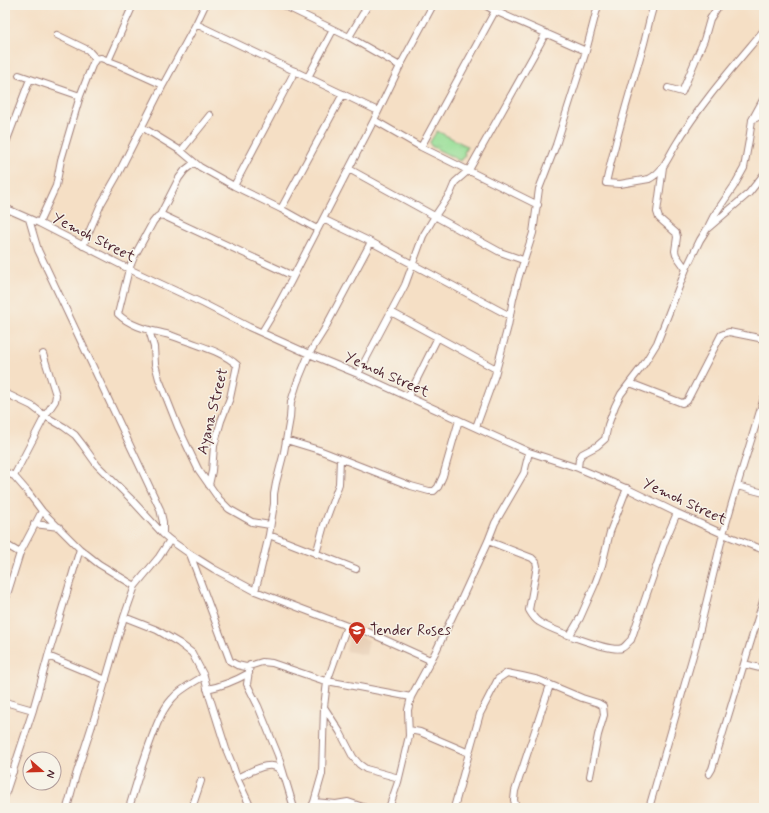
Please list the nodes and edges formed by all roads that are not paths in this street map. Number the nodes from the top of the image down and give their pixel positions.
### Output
1 (134, 5) edge
2 (205, 5) edge
3 (283, 5) edge
4 (303, 5) edge
5 (368, 5) edge
6 (434, 5) edge
7 (485, 5) edge
8 (598, 5) edge
9 (654, 5) edge
10 (719, 5) edge
11 (495, 11) junction
12 (299, 12) junction
13 (196, 24) junction
14 (333, 30) junction
15 (764, 30) edge
16 (546, 33) junction
17 (57, 35) dead end
18 (349, 38) junction
19 (586, 51) junction
20 (96, 59) junction
21 (108, 61) junction
22 (400, 66) junction
23 (295, 71) junction
24 (18, 75) dead end
25 (308, 77) junction
26 (30, 79) junction
27 (163, 85) junction
28 (668, 88) dead end
29 (344, 94) junction
30 (80, 96) junction
31 (764, 98) edge
32 (378, 111) junction
33 (764, 114) edge
34 (210, 115) dead end
35 (374, 120) junction
36 (752, 120) junction
37 (142, 127) junction
38 (5, 144) edge
39 (421, 146) junction
40 (181, 151) junction
41 (194, 163) junction
42 (663, 167) junction
43 (349, 169) junction
44 (469, 170) junction
45 (764, 174) edge
46 (234, 186) junction
47 (538, 205) junction
48 (5, 208) edge
49 (281, 209) junction
50 (160, 215) junction
51 (435, 216) junction
52 (30, 219) junction
53 (323, 219) junction
54 (39, 223) junction
55 (317, 229) junction
56 (707, 229) junction
57 (371, 242) junction
58 (83, 246) junction
59 (523, 260) junction
60 (412, 264) junction
61 (129, 269) junction
62 (686, 269) junction
63 (293, 276) junction
64 (391, 312) junction
65 (510, 316) junction
66 (149, 330) junction
67 (262, 332) junction
68 (438, 337) junction
69 (764, 339) edge
70 (43, 354) dead end
71 (309, 354) junction
72 (496, 368) junction
73 (358, 374) junction
74 (630, 383) junction
75 (5, 393) edge
76 (408, 397) junction
77 (764, 398) edge
78 (45, 416) junction
79 (458, 420) junction
80 (476, 427) junction
81 (286, 440) junction
82 (529, 452) junction
83 (340, 459) junction
84 (578, 468) junction
85 (5, 472) edge
86 (14, 476) junction
87 (209, 486) junction
88 (737, 486) junction
89 (627, 488) junction
90 (764, 493) edge
91 (42, 511) junction
92 (677, 513) junction
93 (34, 524) junction
94 (270, 525) junction
95 (59, 527) junction
96 (163, 534) junction
97 (723, 534) junction
98 (269, 535) junction
99 (170, 540) junction
100 (488, 542) junction
101 (5, 544) edge
102 (80, 549) junction
103 (764, 550) edge
104 (20, 553) junction
105 (190, 554) junction
106 (316, 554) junction
107 (356, 569) dead end
108 (135, 586) junction
109 (255, 591) junction
110 (764, 598) edge
111 (5, 601) edge
112 (124, 617) junction
113 (347, 626) junction
114 (570, 635) junction
115 (48, 656) junction
116 (430, 660) junction
117 (744, 664) junction
118 (250, 666) junction
119 (764, 670) edge
120 (249, 673) junction
121 (204, 676) junction
122 (106, 680) junction
123 (327, 682) junction
124 (550, 685) junction
125 (207, 689) junction
126 (411, 698) junction
127 (5, 702) edge
128 (324, 707) junction
129 (32, 710) junction
130 (409, 730) junction
131 (468, 753) junction
132 (5, 769) edge
133 (13, 772) junction
134 (709, 774) dead end
135 (590, 776) dead end
136 (237, 778) junction
137 (399, 778) junction
138 (201, 781) dead end
139 (5, 795) edge
140 (314, 802) junction
141 (67, 808) edge
142 (129, 808) edge
143 (192, 808) edge
144 (250, 808) edge
145 (291, 808) edge
146 (294, 808) edge
147 (311, 808) edge
148 (366, 808) edge
149 (389, 808) edge
150 (454, 808) edge
151 (516, 808) edge
152 (649, 808) edge

1 - 21 street
2 - 13 street
3 - 12 street
4 - 12 street
5 - 18 street
6 - 22 street
7 - 11 street
8 - 19 street
9 - 42 street
10 - 28 street
11 - 16 street
11 - 39 street
12 - 14 street
13 - 23 street
13 - 27 street
14 - 18 street
14 - 25 street
15 - 42 street
16 - 19 street
16 - 44 street
17 - 20 street
18 - 22 street
19 - 47 street
20 - 21 street
20 - 30 street
21 - 27 street
22 - 32 street
23 - 25 street
23 - 46 street
24 - 26 street
25 - 29 street
26 - 30 street
26 - 38 street
27 - 37 street
29 - 32 street
29 - 49 street
30 - 54 street
31 - 36 street
32 - 35 street
33 - 36 street
34 - 40 street
35 - 39 street
35 - 43 street
36 - 56 street
37 - 40 street
37 - 58 street
39 - 44 street
40 - 41 street
41 - 46 street
41 - 50 street
42 - 62 street
43 - 51 street
43 - 53 street
44 - 47 street
44 - 51 street
45 - 56 street
46 - 49 street
47 - 59 street
48 - 52 street, Yemoh Street
49 - 55 street
50 - 61 street
50 - 63 street
51 - 59 street
51 - 60 street
52 - 54 street, Yemoh Street
52 - 96 street
53 - 55 street
53 - 57 street
54 - 58 street, Yemoh Street
55 - 63 street
56 - 62 street
57 - 60 street
57 - 71 street
58 - 61 street, Yemoh Street
59 - 65 street
60 - 64 street
60 - 65 street
61 - 66 street
61 - 67 street, Yemoh Street
62 - 74 street
63 - 67 street
64 - 68 street
64 - 73 street
65 - 72 street
66 - 87 street
66 - 87 street, Ayana Street
67 - 71 street, Yemoh Street
68 - 72 street
68 - 76 street
69 - 74 street
70 - 78 street
71 - 73 street, Yemoh Street
71 - 81 street
72 - 80 street
73 - 76 street, Yemoh Street
74 - 84 street
75 - 78 street
76 - 79 street, Yemoh Street
77 - 88 street
78 - 86 street
78 - 96 street
79 - 80 street, Yemoh Street
79 - 83 street
80 - 82 street, Yemoh Street
81 - 83 street
81 - 94 street
82 - 84 street, Yemoh Street
82 - 100 street
83 - 106 street
84 - 89 street, Yemoh Street
85 - 86 street
86 - 91 street
87 - 94 street
88 - 90 street
88 - 97 street
89 - 92 street, Yemoh Street
89 - 114 street
91 - 93 street
91 - 95 street
92 - 97 street, Yemoh Street
92 - 114 street
93 - 95 street
93 - 104 street
94 - 98 street
95 - 102 street
96 - 99 street
97 - 103 street, Yemoh Street
97 - 152 street
98 - 106 street
98 - 109 street
99 - 105 street
99 - 108 street
100 - 114 street
100 - 116 street
101 - 104 street
102 - 108 street
102 - 115 street
104 - 111 street
105 - 109 street
105 - 118 street
106 - 107 street
108 - 112 street
109 - 113 street
110 - 117 street
112 - 121 street
112 - 122 street
113 - 116 street
113 - 123 street
115 - 122 street
115 - 129 street
116 - 126 street
117 - 119 street
117 - 134 street
118 - 120 street
118 - 123 street
120 - 125 street
120 - 146 street
121 - 125 street
121 - 142 street
122 - 141 street
123 - 126 street
123 - 128 street
124 - 131 street
124 - 135 street
124 - 151 street
125 - 136 street
126 - 130 street
127 - 129 street
128 - 137 street
128 - 140 street
129 - 133 street
130 - 131 street
130 - 137 street
131 - 150 street
132 - 133 street
133 - 139 street
136 - 144 street
136 - 145 street
137 - 149 street
138 - 143 street
140 - 147 street
140 - 148 street

